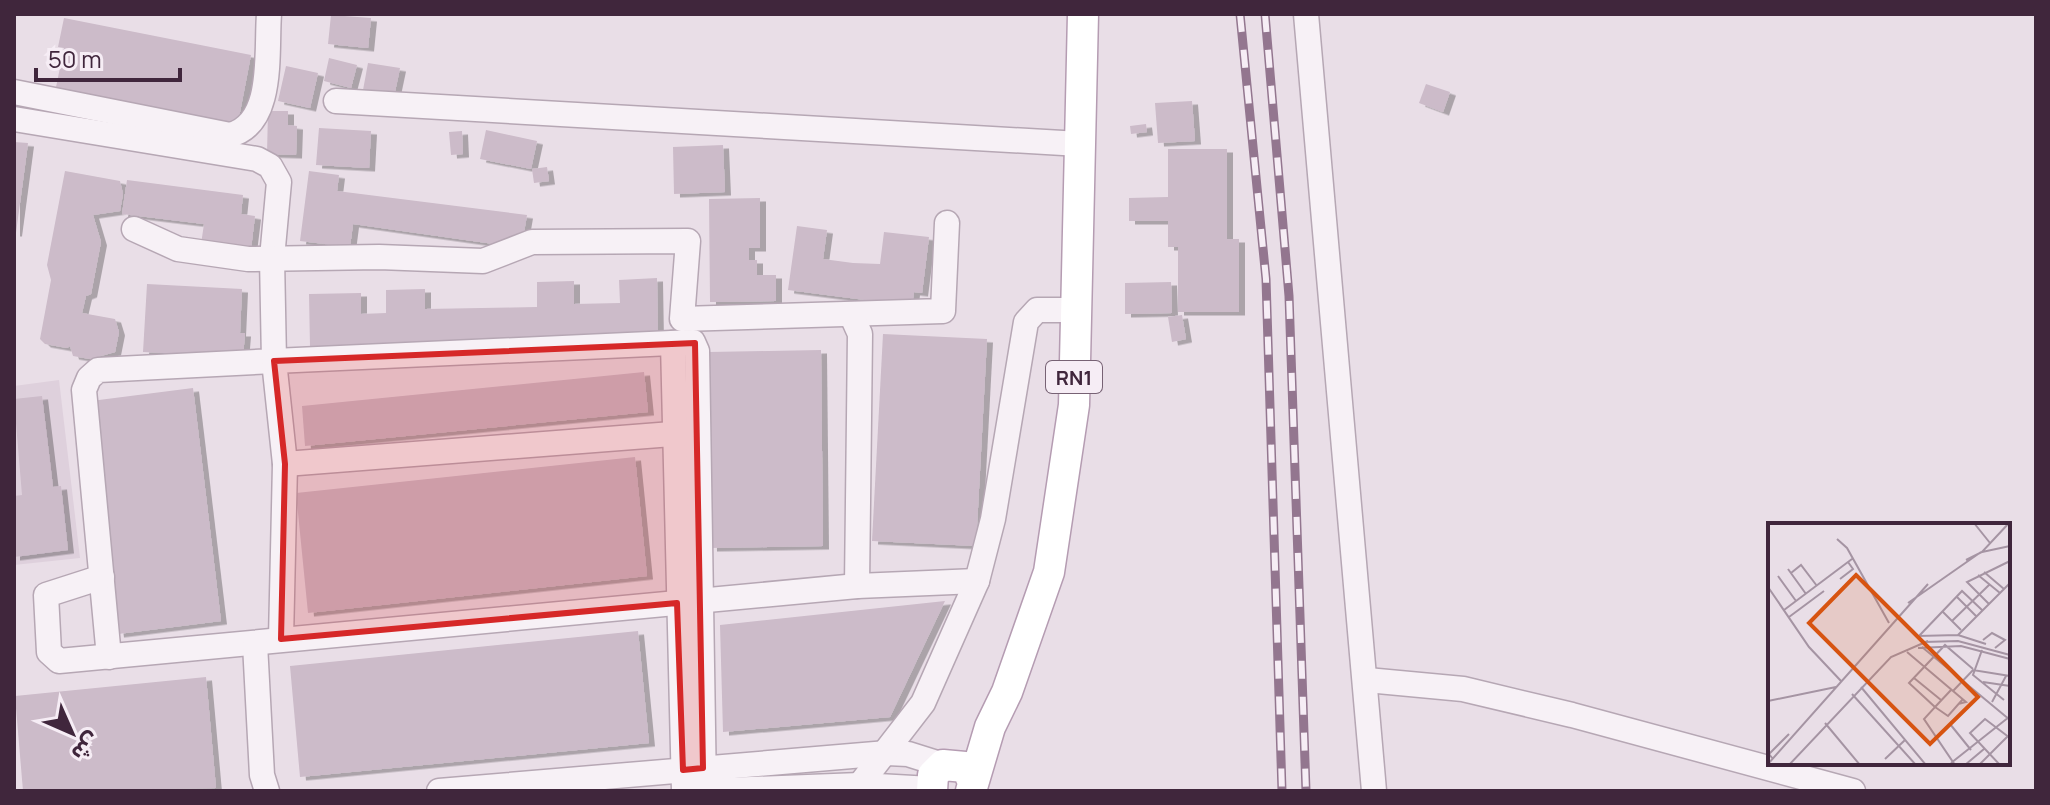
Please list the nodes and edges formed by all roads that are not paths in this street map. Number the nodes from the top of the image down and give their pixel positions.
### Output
1 (269, 14) edge
2 (1083, 14) edge
3 (1306, 14) edge
4 (14, 92) edge
5 (336, 101) dead end
6 (14, 119) edge
7 (1080, 144) junction
8 (947, 223) dead end
9 (134, 229) dead end
10 (272, 258) junction
11 (1074, 310) junction
12 (851, 314) junction
13 (673, 343) junction
14 (274, 361) junction
15 (699, 430) junction
16 (673, 435) junction
17 (285, 464) junction
18 (102, 577) junction
19 (977, 581) junction
20 (857, 586) junction
21 (702, 601) junction
22 (677, 603) junction
23 (281, 639) junction
24 (255, 644) junction
25 (109, 657) junction
26 (1367, 680) junction
27 (887, 753) junction
28 (958, 782) edge
29 (696, 783) edge
30 (262, 786) edge
31 (857, 788) edge
32 (439, 791) edge
33 (1374, 791) edge
34 (1853, 791) edge

1 - 4 street
2 - 7 main road, RN1
3 - 26 street
5 - 7 street
6 - 10 street
7 - 11 main road, RN1
8 - 12 street
9 - 10 street
10 - 12 street
10 - 14 street
11 - 19 street
11 - 28 main road, RN1
12 - 20 street
13 - 14 street
13 - 15 street
13 - 16 street
14 - 17 street
14 - 18 street
15 - 16 street
15 - 21 street
16 - 17 street
16 - 22 street
17 - 23 street
18 - 25 street
18 - 25 street
19 - 20 street
19 - 27 street
20 - 21 street
21 - 22 street
21 - 29 street
22 - 23 street
22 - 29 street
23 - 24 street
24 - 25 street
24 - 30 street
26 - 33 street
26 - 34 street
27 - 28 street
27 - 29 street
27 - 31 street
28 - 31 street
29 - 31 street
29 - 32 street

